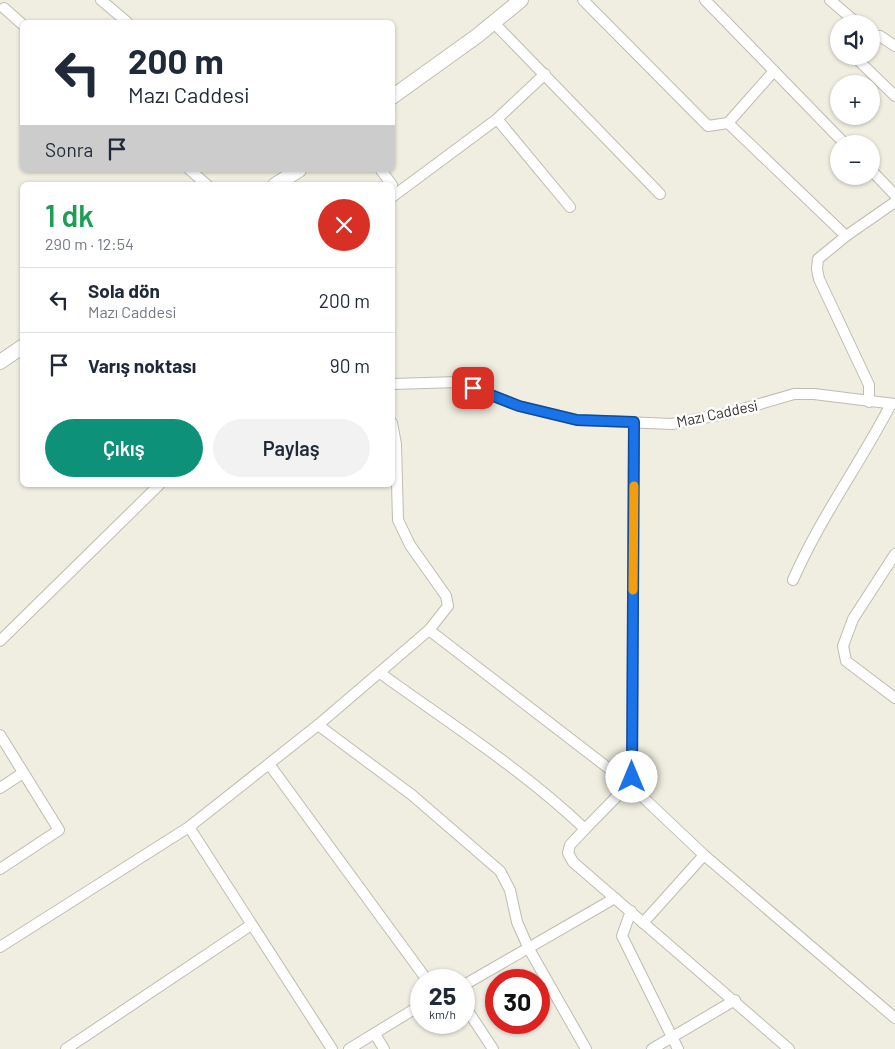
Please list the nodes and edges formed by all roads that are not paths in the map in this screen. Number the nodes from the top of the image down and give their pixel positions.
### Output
1 (101, 0) edge
2 (522, 0) edge
3 (584, 0) edge
4 (705, 0) edge
5 (830, 0) edge
6 (5, 7) edge
7 (848, 15) edge
8 (125, 20) edge
9 (20, 22) edge
10 (494, 23) junction
11 (880, 36) edge
12 (895, 46) edge
13 (862, 65) edge
14 (774, 71) junction
15 (545, 74) junction
16 (395, 95) edge
17 (895, 96) edge
18 (497, 119) junction
19 (728, 123) junction
20 (837, 135) edge
21 (192, 172) edge
22 (295, 172) edge
23 (880, 179) edge
24 (204, 182) edge
25 (280, 182) edge
26 (395, 189) edge
27 (660, 194) dead end
28 (895, 195) edge
29 (895, 202) edge
30 (570, 207) dead end
31 (846, 236) junction
32 (20, 348) edge
33 (0, 362) edge
34 (395, 384) edge
35 (869, 402) junction
36 (893, 404) edge
37 (634, 422) junction
38 (395, 439) edge
39 (157, 487) edge
40 (895, 554) edge
41 (793, 580) dead end
42 (428, 630) junction
43 (0, 641) edge
44 (380, 673) junction
45 (895, 698) edge
46 (318, 725) junction
47 (0, 735) edge
48 (269, 764) junction
49 (24, 774) junction
50 (629, 784) junction
51 (0, 788) edge
52 (189, 827) junction
53 (585, 829) junction
54 (704, 855) junction
55 (0, 870) edge
56 (615, 898) junction
57 (630, 911) junction
58 (643, 923) junction
59 (251, 925) junction
60 (0, 946) edge
61 (529, 949) junction
62 (419, 969) edge
63 (475, 979) edge
64 (735, 1000) junction
65 (410, 1012) edge
66 (895, 1018) edge
67 (475, 1022) edge
68 (375, 1034) junction
69 (671, 1038) junction
70 (66, 1049) edge
71 (332, 1049) edge
72 (349, 1049) edge
73 (384, 1049) edge
74 (493, 1049) edge
75 (586, 1049) edge
76 (652, 1049) edge
77 (678, 1049) edge
78 (789, 1049) edge

1 - 8 street
2 - 10 street
3 - 19 street
4 - 14 street
5 - 7 street
6 - 9 street
10 - 15 street
10 - 16 street
11 - 12 street
13 - 17 street
14 - 19 street
14 - 20 street
15 - 18 street
15 - 27 street
18 - 26 street
18 - 30 street
19 - 31 street
21 - 24 street
22 - 25 street
23 - 28 street
29 - 31 street
31 - 35 street
32 - 33 street
34 - 37 street, Mazı Caddesi
35 - 36 street, Mazı Caddesi
35 - 37 street, Mazı Caddesi
36 - 41 street
37 - 50 street
38 - 42 street
39 - 43 street
40 - 45 street
42 - 44 street
42 - 50 street
44 - 46 street
44 - 53 street
46 - 48 street
46 - 61 street
47 - 49 street
48 - 52 street
48 - 62 street
49 - 51 street
49 - 55 street
50 - 53 street
50 - 54 street
52 - 59 street
52 - 60 street
53 - 56 street
54 - 58 street
54 - 66 street
56 - 57 street
56 - 61 street
57 - 58 street
57 - 69 street
58 - 64 street
59 - 70 street
59 - 71 street
61 - 63 street
61 - 75 street
64 - 69 street
64 - 78 street
65 - 68 street
67 - 74 street
68 - 72 street
68 - 73 street
69 - 76 street
69 - 77 street

